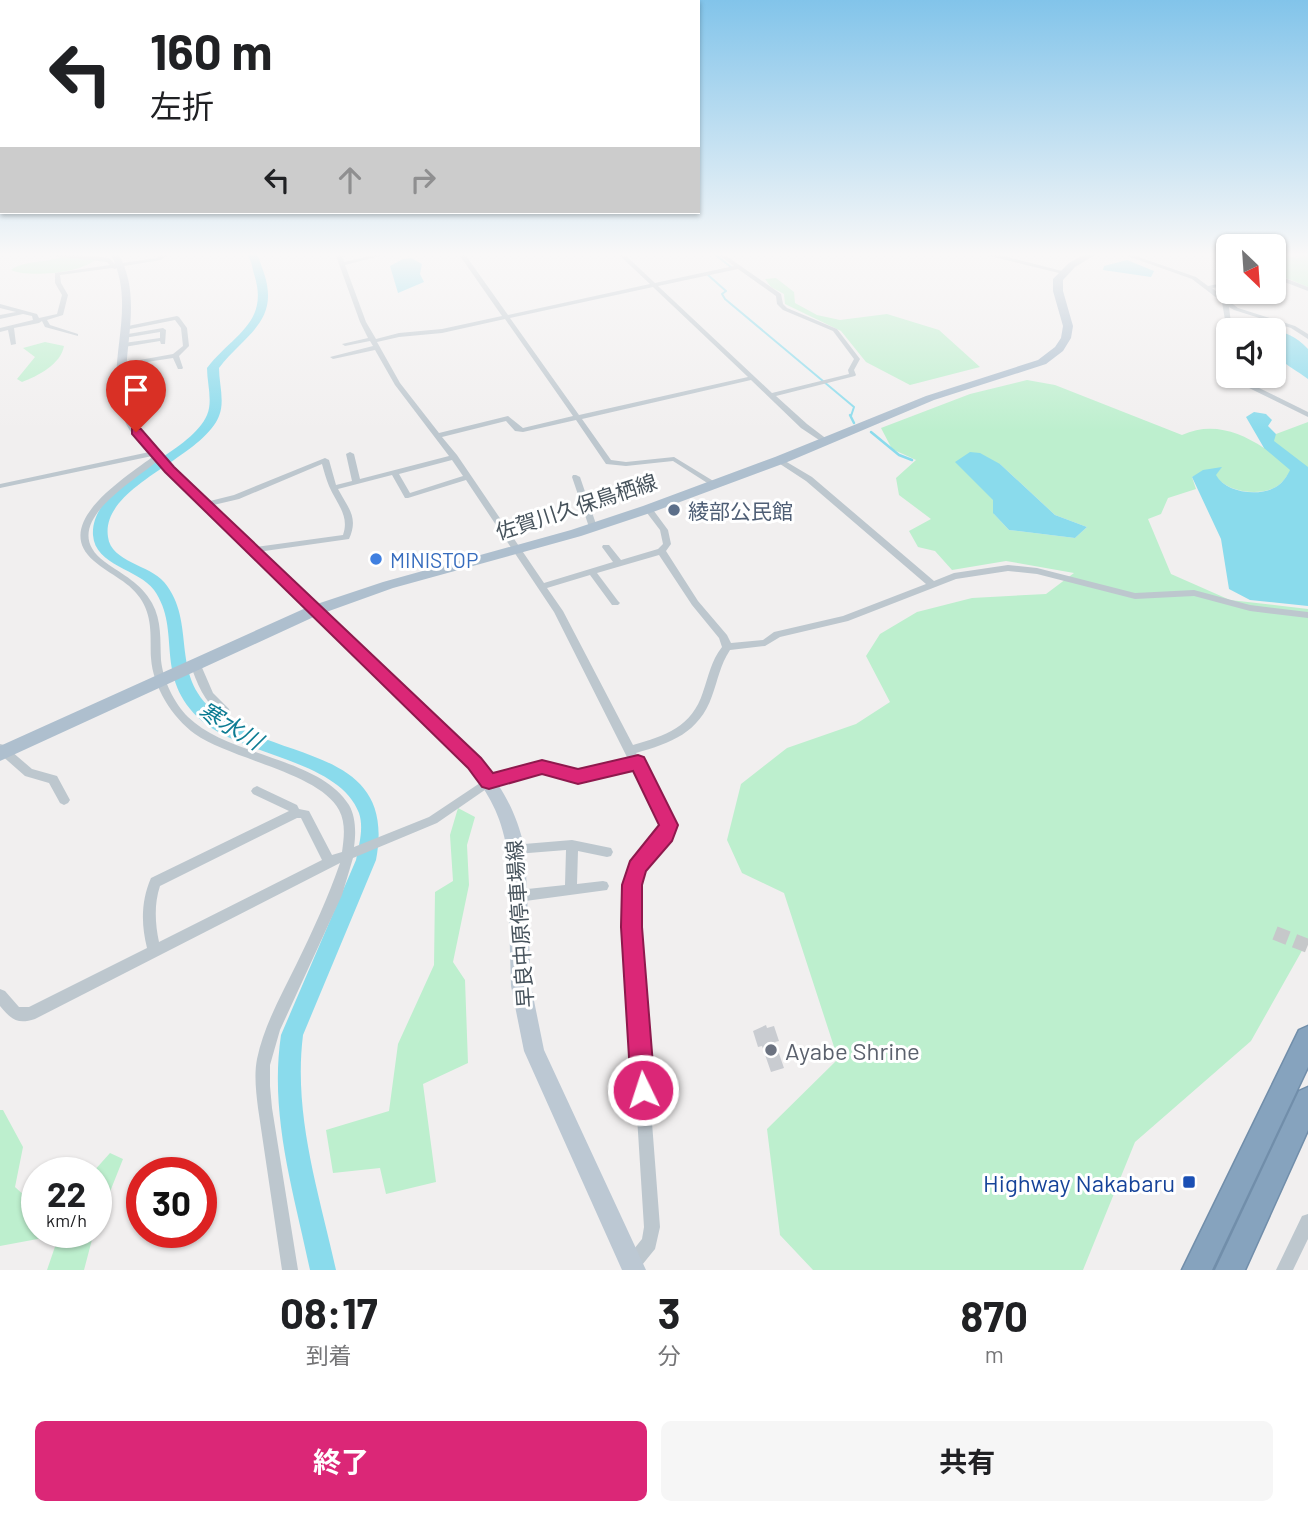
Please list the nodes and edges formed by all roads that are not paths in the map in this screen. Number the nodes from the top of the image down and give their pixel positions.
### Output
1 (24, 312) edge
2 (26, 312) edge
3 (61, 312) edge
4 (125, 312) edge
5 (359, 312) edge
6 (502, 312) edge
7 (517, 312) edge
8 (683, 312) edge
9 (792, 312) edge
10 (1064, 312) edge
11 (1244, 312) edge
12 (504, 315) junction
13 (0, 317) edge
14 (46, 321) junction
15 (37, 323) junction
16 (11, 328) junction
17 (0, 330) edge
18 (76, 335) dead end
19 (124, 336) junction
20 (1308, 337) edge
21 (163, 341) dead end
22 (375, 343) junction
23 (13, 344) dead end
24 (345, 344) dead end
25 (175, 356) junction
26 (333, 357) dead end
27 (123, 365) junction
28 (180, 368) dead end
29 (752, 378) junction
30 (1253, 388) edge
31 (771, 395) junction
32 (1308, 415) edge
33 (578, 418) junction
34 (438, 436) junction
35 (825, 442) junction
36 (350, 454) dead end
37 (156, 455) junction
38 (454, 457) junction
39 (780, 460) junction
40 (395, 474) junction
41 (467, 477) junction
42 (576, 477) dead end
43 (357, 483) junction
44 (712, 484) junction
45 (0, 486) edge
46 (334, 488) junction
47 (205, 505) junction
48 (648, 509) junction
49 (593, 527) junction
50 (606, 547) dead end
51 (251, 550) junction
52 (516, 550) junction
53 (661, 551) junction
54 (618, 563) junction
55 (591, 571) junction
56 (931, 583) junction
57 (541, 587) junction
58 (615, 603) dead end
59 (313, 611) junction
60 (1308, 615) edge
61 (727, 647) junction
62 (195, 663) junction
63 (161, 678) junction
64 (225, 712) dead end
65 (2, 751) edge
66 (635, 756) junction
67 (489, 781) junction
68 (257, 791) dead end
69 (64, 800) dead end
70 (296, 813) junction
71 (572, 845) junction
72 (516, 849) junction
73 (607, 852) dead end
74 (350, 853) junction
75 (329, 862) junction
76 (603, 886) dead end
77 (571, 889) junction
78 (518, 896) junction
79 (154, 949) junction
80 (0, 996) edge
81 (1308, 1039) edge
82 (1308, 1100) edge
83 (1308, 1222) edge
84 (633, 1267) edge
85 (290, 1270) edge
86 (1197, 1270) edge
87 (1230, 1270) edge
88 (1284, 1270) edge

1 - 13 street
2 - 15 street
3 - 14 street
4 - 19 main road, 早良中原停車場線
5 - 22 street
6 - 12 street
7 - 12 street
8 - 29 street
9 - 31 street
10 - 35 main road, 佐賀川久保鳥栖線
11 - 20 street
12 - 22 street
12 - 33 street
14 - 15 street
14 - 18 street
15 - 16 street
16 - 17 street
16 - 23 street
19 - 21 street
19 - 25 street
19 - 27 main road, 早良中原停車場線
22 - 24 street
22 - 26 street
22 - 34 street
25 - 27 street
25 - 28 street
27 - 37 main road, 早良中原停車場線
29 - 31 street
29 - 33 street
30 - 32 street
31 - 35 street
33 - 34 street
33 - 44 street
34 - 38 street
35 - 39 main road, 佐賀川久保鳥栖線
36 - 43 street
37 - 45 street
37 - 47 main road, 早良中原停車場線
37 - 63 street
38 - 40 street
38 - 41 street
39 - 44 main road, 佐賀川久保鳥栖線
39 - 56 street
40 - 41 street
40 - 43 street
41 - 52 street
42 - 49 street
43 - 46 street
44 - 48 main road, 佐賀川久保鳥栖線
46 - 47 street
46 - 51 street
47 - 51 main road, 早良中原停車場線
48 - 49 main road, 佐賀川久保鳥栖線
48 - 53 street
49 - 52 main road, 佐賀川久保鳥栖線
50 - 54 street
51 - 59 main road, 早良中原停車場線
52 - 57 street
52 - 59 main road, 佐賀川久保鳥栖線
53 - 54 street
53 - 61 street
54 - 55 street
55 - 57 street
55 - 58 street
56 - 60 street
56 - 61 street
57 - 66 street
59 - 62 main road, 佐賀川久保鳥栖線
59 - 67 main road, 早良中原停車場線
61 - 66 street
62 - 63 main road, 佐賀川久保鳥栖線
62 - 64 street
63 - 65 main road, 佐賀川久保鳥栖線
63 - 74 street
65 - 69 street
66 - 67 street
66 - 84 street
67 - 72 main road, 早良中原停車場線
67 - 74 street
68 - 70 street
70 - 75 street
70 - 79 street
71 - 72 street
71 - 73 street
71 - 77 street
72 - 78 main road, 早良中原停車場線
74 - 75 street
74 - 85 street
75 - 79 street
76 - 77 street
77 - 78 street
78 - 84 main road, 早良中原停車場線
79 - 80 street
81 - 86 highway
82 - 87 highway
83 - 88 street

